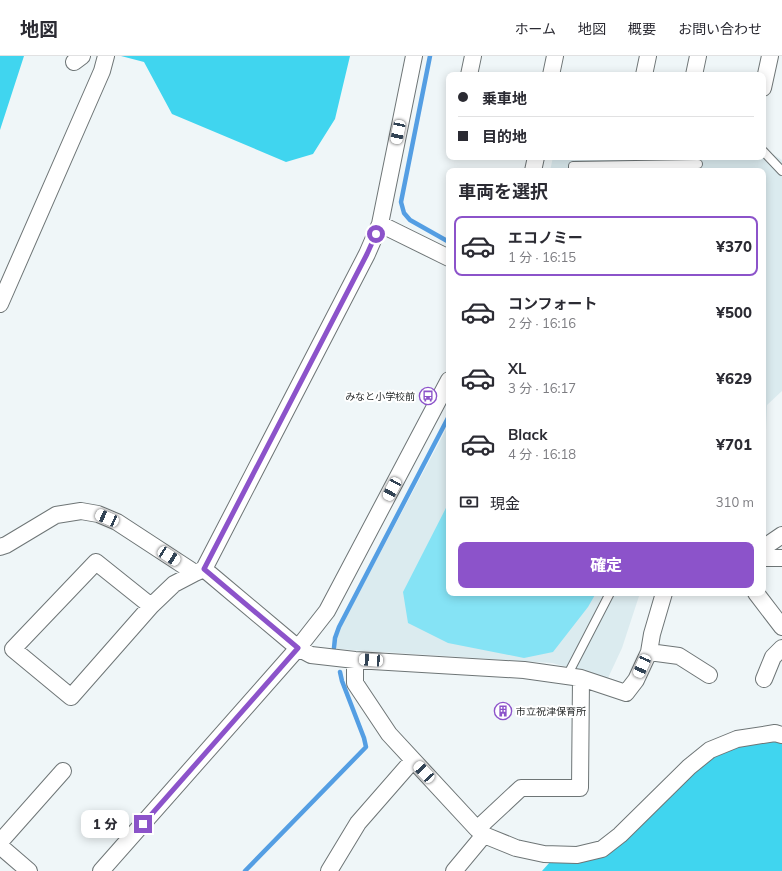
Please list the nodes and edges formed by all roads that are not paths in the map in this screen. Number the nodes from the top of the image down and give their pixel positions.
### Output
1 (106, 56) edge
2 (414, 56) edge
3 (473, 56) edge
4 (555, 56) edge
5 (648, 56) edge
6 (698, 56) edge
7 (770, 56) edge
8 (470, 72) edge
9 (552, 72) edge
10 (645, 72) edge
11 (695, 72) edge
12 (766, 74) edge
13 (766, 154) edge
14 (698, 164) dead end
15 (573, 168) edge
16 (782, 171) edge
17 (380, 224) junction
18 (446, 257) edge
19 (0, 304) edge
20 (446, 386) edge
21 (782, 535) edge
22 (766, 546) edge
23 (0, 547) edge
24 (766, 558) edge
25 (782, 558) edge
26 (199, 571) junction
27 (609, 596) edge
28 (663, 596) edge
29 (758, 596) edge
30 (151, 606) junction
31 (782, 627) edge
32 (298, 648) junction
33 (782, 648) edge
34 (649, 652) junction
35 (355, 660) junction
36 (709, 675) dead end
37 (574, 677) junction
38 (764, 679) dead end
39 (780, 733) edge
40 (413, 760) junction
41 (63, 771) dead end
42 (480, 832) junction
43 (0, 842) edge
44 (0, 846) edge
45 (29, 871) edge
46 (101, 871) edge
47 (329, 871) edge
48 (454, 871) edge

1 - 19 street
2 - 17 street
3 - 8 street
4 - 9 street
5 - 10 street
6 - 11 street
7 - 12 street
13 - 16 lane
14 - 15 lane
17 - 18 street
17 - 26 street
20 - 32 street
21 - 22 street
23 - 26 street
24 - 25 street
26 - 30 street
26 - 32 street
27 - 37 lane
28 - 34 street
29 - 31 street
30 - 30 street
32 - 35 street
32 - 46 street
33 - 38 street
34 - 36 street
34 - 37 street
35 - 37 street
35 - 40 street
37 - 42 street
39 - 42 street
40 - 42 street
40 - 47 street
41 - 43 street
42 - 48 street
44 - 45 street

